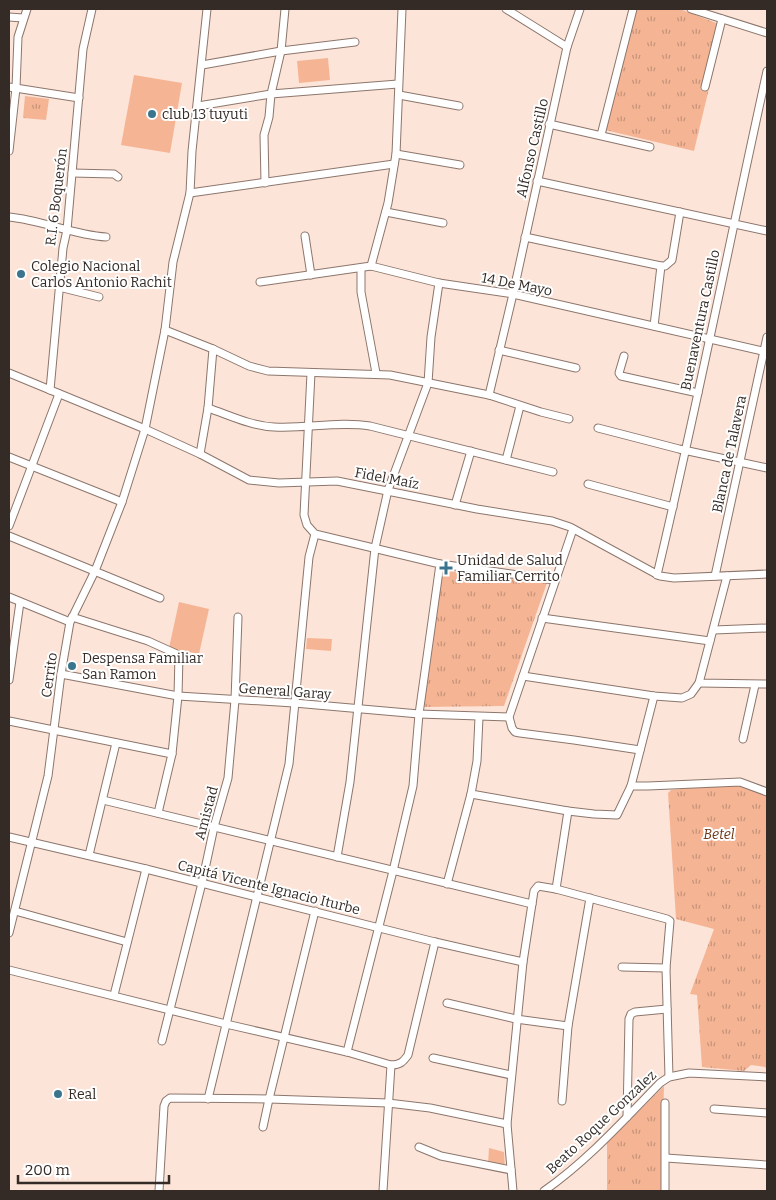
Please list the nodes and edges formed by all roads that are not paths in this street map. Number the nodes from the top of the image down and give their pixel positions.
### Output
1 (28, 9) edge
2 (92, 9) edge
3 (207, 9) edge
4 (285, 9) edge
5 (402, 9) edge
6 (506, 9) edge
7 (580, 9) edge
8 (633, 9) edge
9 (691, 9) edge
10 (9, 17) edge
11 (23, 18) junction
12 (722, 19) junction
13 (767, 33) edge
14 (355, 42) dead end
15 (567, 47) junction
16 (281, 52) junction
17 (202, 65) junction
18 (767, 71) edge
19 (398, 84) junction
20 (706, 87) dead end
21 (12, 88) edge
22 (271, 94) junction
23 (399, 95) junction
24 (79, 98) junction
25 (198, 106) junction
26 (459, 106) dead end
27 (550, 124) junction
28 (601, 135) junction
29 (650, 147) dead end
30 (9, 151) edge
31 (396, 154) junction
32 (394, 164) junction
33 (460, 165) dead end
34 (72, 173) junction
35 (118, 177) dead end
36 (537, 182) junction
37 (265, 184) junction
38 (190, 193) junction
39 (386, 212) junction
40 (680, 212) junction
41 (9, 217) edge
42 (443, 222) dead end
43 (734, 223) junction
44 (67, 230) junction
45 (767, 231) edge
46 (305, 236) dead end
47 (106, 237) dead end
48 (525, 237) junction
49 (371, 266) junction
50 (661, 266) junction
51 (361, 268) junction
52 (311, 275) junction
53 (260, 282) dead end
54 (439, 283) junction
55 (59, 287) junction
56 (513, 294) junction
57 (99, 297) dead end
58 (654, 326) junction
59 (165, 330) junction
60 (767, 337) edge
61 (708, 339) junction
62 (213, 348) junction
63 (499, 350) junction
64 (766, 351) edge
65 (624, 356) dead end
66 (576, 368) dead end
67 (9, 373) edge
68 (376, 373) junction
69 (311, 374) junction
70 (428, 383) junction
71 (50, 390) junction
72 (698, 393) junction
73 (59, 394) junction
74 (489, 395) junction
75 (520, 406) junction
76 (208, 408) junction
77 (569, 419) dead end
78 (308, 428) junction
79 (598, 428) dead end
80 (144, 429) junction
81 (408, 436) junction
82 (686, 450) junction
83 (471, 451) junction
84 (200, 454) junction
85 (9, 457) edge
86 (506, 460) junction
87 (740, 462) junction
88 (32, 467) junction
89 (767, 468) edge
90 (553, 472) dead end
91 (307, 483) junction
92 (588, 484) dead end
93 (388, 490) junction
94 (122, 502) junction
95 (455, 504) junction
96 (673, 507) junction
97 (9, 526) edge
98 (573, 529) junction
99 (315, 534) junction
100 (9, 536) edge
101 (375, 548) junction
102 (440, 564) junction
103 (95, 570) junction
104 (767, 574) edge
105 (657, 575) junction
106 (715, 576) junction
107 (727, 576) junction
108 (554, 580) junction
109 (9, 597) edge
110 (160, 598) dead end
111 (20, 602) junction
112 (238, 616) dead end
113 (542, 618) junction
114 (71, 620) junction
115 (767, 628) edge
116 (714, 630) junction
117 (710, 641) junction
118 (61, 674) junction
119 (523, 676) junction
120 (9, 680) edge
121 (699, 684) junction
122 (755, 684) junction
123 (767, 684) edge
124 (178, 696) junction
125 (654, 696) junction
126 (235, 700) junction
127 (294, 703) junction
128 (359, 708) junction
129 (420, 714) junction
130 (479, 716) junction
131 (509, 717) junction
132 (9, 721) edge
133 (55, 730) junction
134 (743, 739) dead end
135 (116, 743) junction
136 (640, 750) junction
137 (172, 754) junction
138 (631, 786) junction
139 (767, 792) edge
140 (471, 794) junction
141 (103, 800) junction
142 (568, 811) junction
143 (158, 813) junction
144 (214, 827) junction
145 (9, 837) edge
146 (272, 842) junction
147 (32, 843) junction
148 (89, 855) junction
149 (337, 856) junction
150 (146, 869) junction
151 (393, 871) junction
152 (202, 883) junction
153 (447, 884) junction
154 (556, 889) junction
155 (257, 898) junction
156 (590, 898) junction
157 (532, 904) junction
158 (15, 911) junction
159 (315, 912) junction
160 (378, 928) junction
161 (9, 933) edge
162 (127, 942) junction
163 (435, 942) junction
164 (523, 962) junction
165 (622, 967) dead end
166 (666, 968) junction
167 (9, 970) edge
168 (114, 995) junction
169 (447, 1003) dead end
170 (171, 1009) junction
171 (667, 1009) junction
172 (516, 1019) junction
173 (226, 1024) junction
174 (568, 1026) junction
175 (283, 1038) junction
176 (162, 1041) dead end
177 (347, 1052) junction
178 (433, 1058) dead end
179 (390, 1065) junction
180 (511, 1075) junction
181 (669, 1077) junction
182 (767, 1077) edge
183 (208, 1098) junction
184 (268, 1099) junction
185 (562, 1101) dead end
186 (388, 1103) junction
187 (665, 1103) dead end
188 (714, 1110) dead end
189 (767, 1113) edge
190 (627, 1117) junction
191 (507, 1124) junction
192 (263, 1126) dead end
193 (419, 1147) dead end
194 (666, 1158) junction
195 (767, 1165) edge
196 (511, 1170) junction
197 (159, 1191) edge
198 (383, 1191) edge
199 (513, 1191) edge
200 (544, 1191) edge
201 (665, 1191) edge

1 - 11 street
2 - 24 street, R.I. 6 Boquerón
3 - 17 street, Cerrito
4 - 16 street
5 - 19 street
6 - 15 street
7 - 15 street, Alfonso Castillo
8 - 28 street
9 - 12 street
10 - 11 street
11 - 21 street
12 - 13 street
12 - 20 street
14 - 16 street
15 - 27 street, Alfonso Castillo
16 - 17 street
16 - 22 street
17 - 25 street, Cerrito
18 - 43 street, Buenaventura Castillo
19 - 22 street
19 - 23 street
21 - 24 street
21 - 30 street
22 - 25 street
22 - 37 street
23 - 26 street
23 - 31 street
24 - 34 street, R.I. 6 Boquerón
25 - 38 street, Cerrito
27 - 28 street
27 - 36 street, Alfonso Castillo
28 - 29 street
31 - 32 street
31 - 33 street
32 - 37 street
32 - 39 street
34 - 35 street
34 - 44 street, R.I. 6 Boquerón
36 - 40 street
36 - 48 street, Alfonso Castillo
37 - 38 street
38 - 59 street, Cerrito
39 - 42 street
39 - 49 street
40 - 43 street
40 - 50 street
41 - 44 street
43 - 45 street
43 - 61 street, Buenaventura Castillo
44 - 47 street
44 - 55 street, R.I. 6 Boquerón
46 - 52 street
48 - 50 street
48 - 56 street, Alfonso Castillo
49 - 51 street, 14 De Mayo
49 - 54 street, 14 De Mayo
50 - 58 street
51 - 52 street, 14 De Mayo
51 - 68 street
52 - 53 street, 14 De Mayo
54 - 56 street, 14 De Mayo
54 - 70 street
55 - 57 street
55 - 71 street, R.I. 6 Boquerón
56 - 58 street, 14 De Mayo
56 - 63 street, Alfonso Castillo
58 - 61 street, 14 De Mayo
59 - 62 street
59 - 80 street, Cerrito
60 - 64 street, Blanca de Talavera
61 - 64 street, 14 De Mayo
61 - 72 street, Buenaventura Castillo
62 - 69 street
62 - 76 street
63 - 66 street
63 - 74 street, Alfonso Castillo
64 - 87 street, Blanca de Talavera
65 - 72 street
67 - 71 street, Fidel Maíz
68 - 69 street
68 - 70 street
69 - 78 street
70 - 74 street
70 - 81 street
71 - 73 street, Fidel Maíz
72 - 82 street, Buenaventura Castillo
73 - 80 street, Fidel Maíz
73 - 88 street
74 - 75 street
75 - 77 street
75 - 86 street
76 - 78 street
76 - 84 street
78 - 81 street
78 - 91 street
79 - 82 street
80 - 84 street, Fidel Maíz
80 - 94 street, Cerrito
81 - 83 street
81 - 93 street
82 - 87 street
82 - 96 street, Buenaventura Castillo
83 - 86 street
83 - 95 street
84 - 91 street, Fidel Maíz
85 - 88 street
86 - 90 street
87 - 89 street
87 - 106 street, Blanca de Talavera
88 - 94 street
88 - 97 street
91 - 93 street, Fidel Maíz
91 - 99 street
92 - 96 street
93 - 95 street, Fidel Maíz
93 - 101 street
94 - 103 street, Cerrito
95 - 98 street, Fidel Maíz
96 - 105 street, Buenaventura Castillo
98 - 105 street, Fidel Maíz
98 - 108 street
99 - 101 street
99 - 127 street
100 - 103 street
101 - 102 street
101 - 128 street
102 - 108 street
102 - 129 street
103 - 110 street
103 - 114 street, Cerrito
104 - 107 street, Fidel Maíz
105 - 106 street, Fidel Maíz
106 - 107 street, Fidel Maíz
107 - 116 street
108 - 113 street
109 - 111 street
111 - 114 street
111 - 120 street
112 - 126 street, Amistad
113 - 117 street
113 - 119 street
114 - 118 street, Cerrito
114 - 124 street
115 - 116 street
116 - 117 street
117 - 121 street
118 - 124 street, General Garay
118 - 133 street, Cerrito
119 - 125 street
119 - 131 street
121 - 122 street
121 - 125 street
122 - 123 street
122 - 134 street
124 - 126 street, General Garay
124 - 137 street
125 - 136 street
126 - 127 street, General Garay
126 - 144 street, Amistad
127 - 128 street, General Garay
127 - 146 street
128 - 129 street, General Garay
128 - 149 street
129 - 130 street, General Garay
129 - 151 street
130 - 131 street, General Garay
130 - 140 street
131 - 136 street
132 - 133 street
133 - 135 street
133 - 147 street, Cerrito
135 - 137 street
135 - 141 street
136 - 138 street
137 - 143 street
138 - 139 street
138 - 142 street
140 - 142 street
140 - 153 street
141 - 143 street
141 - 148 street
142 - 154 street
143 - 144 street
144 - 146 street
144 - 152 street, Amistad
145 - 147 street, Capitá Vicente Ignacio Iturbe
146 - 149 street
146 - 155 street
147 - 148 street, Capitá Vicente Ignacio Iturbe
147 - 158 street, Cerrito
148 - 150 street, Capitá Vicente Ignacio Iturbe
149 - 151 street
150 - 152 street, Capitá Vicente Ignacio Iturbe
150 - 162 street
151 - 153 street
151 - 160 street
152 - 155 street, Capitá Vicente Ignacio Iturbe
152 - 170 street, Amistad
153 - 157 street
154 - 156 street
154 - 157 street
155 - 159 street, Capitá Vicente Ignacio Iturbe
155 - 173 street
156 - 166 street
156 - 174 street
157 - 164 street
158 - 161 street, Cerrito
158 - 162 street
159 - 160 street, Capitá Vicente Ignacio Iturbe
159 - 175 street
160 - 163 street, Capitá Vicente Ignacio Iturbe
160 - 177 street
162 - 168 street
163 - 164 street, Capitá Vicente Ignacio Iturbe
163 - 179 street
164 - 172 street
165 - 166 street
166 - 171 street
167 - 168 street
168 - 170 street
169 - 172 street
170 - 173 street
170 - 176 street, Amistad
171 - 181 street
171 - 190 street
172 - 174 street
172 - 180 street
173 - 175 street
173 - 183 street
174 - 185 street
175 - 177 street
175 - 184 street
177 - 179 street
178 - 180 street
179 - 186 street
180 - 191 street
181 - 182 street, Beato Roque Gonzalez
181 - 190 street, Beato Roque Gonzalez
183 - 184 street
183 - 197 street
184 - 186 street
184 - 192 street
186 - 191 street
186 - 198 street
187 - 194 street
188 - 189 street
190 - 200 street, Beato Roque Gonzalez
191 - 196 street
193 - 196 street
194 - 195 street
194 - 201 street
196 - 199 street

